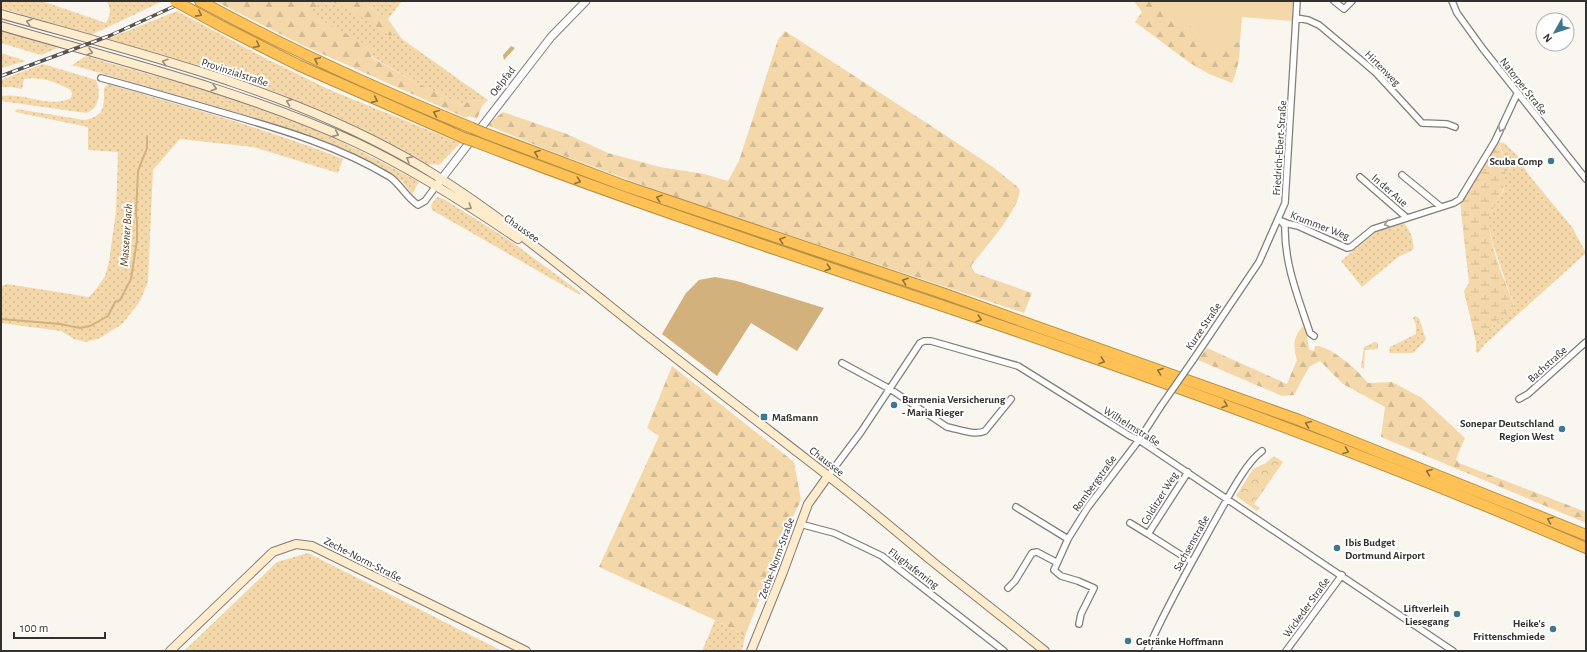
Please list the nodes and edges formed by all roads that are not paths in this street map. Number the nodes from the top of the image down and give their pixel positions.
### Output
1 (175, 1) edge
2 (200, 1) edge
3 (586, 1) edge
4 (1297, 1) edge
5 (1334, 1) edge
6 (1352, 1) edge
7 (1452, 1) edge
8 (1, 14) edge
9 (1296, 18) junction
10 (1, 26) edge
11 (101, 78) dead end
12 (1517, 94) junction
13 (1455, 127) dead end
14 (1402, 175) dead end
15 (1360, 177) dead end
16 (442, 179) junction
17 (1586, 179) edge
18 (436, 186) junction
19 (1441, 207) junction
20 (1407, 218) junction
21 (1279, 220) junction
22 (592, 292) junction
23 (1314, 336) dead end
24 (1586, 342) edge
25 (842, 363) dead end
26 (890, 389) junction
27 (1519, 398) dead end
28 (1011, 399) dead end
29 (1139, 440) junction
30 (1262, 451) dead end
31 (1188, 472) junction
32 (828, 476) junction
33 (1227, 499) junction
34 (1016, 507) dead end
35 (1130, 523) dead end
36 (800, 524) junction
37 (1148, 534) junction
38 (1586, 535) edge
39 (1068, 539) junction
40 (1586, 548) edge
41 (1056, 562) junction
42 (1192, 562) junction
43 (1342, 575) junction
44 (1008, 588) dead end
45 (1079, 624) dead end
46 (170, 651) edge
47 (526, 651) edge
48 (751, 651) edge
49 (1004, 651) edge
50 (1045, 651) edge
51 (1147, 651) edge
52 (1286, 651) edge
53 (1453, 651) edge

1 -> 40 highway, bridge
38 -> 2 highway, bridge
3 - 16 street, Oelpfad
4 - 9 street, Friedrich-Ebert-Straße
5 - 6 street
7 - 12 street, Natorper Straße
16 -> 8 main road, Provinzialstraße
9 - 13 street, Hirtenweg
9 - 21 street, Friedrich-Ebert-Straße
10 -> 18 main road, Provinzialstraße
11 - 18 street
12 - 17 street, Natorper Straße
12 -> 19 street, Krummer Weg
14 - 19 street
15 - 20 street, In der Aue
16 - 18 street
16 - 22 main road, Chaussee
18 -> 22 main road, Chaussee
19 - 20 street, Krummer Weg
20 -> 21 street, Krummer Weg
21 - 23 street
21 - 29 street, Kurze Straße, bridge
22 - 32 main road, Chaussee
24 - 27 street, Bachstraße
25 - 26 street
26 - 28 street
26 - 29 street, Wilhelmstraße
26 - 32 street, Wilhelmstraße
29 - 31 street, Wilhelmstraße
29 - 39 street, Rombergstraße
30 - 33 street, Sachsenstraße
31 - 33 street, Wilhelmstraße
31 - 37 street, Colditzer Weg
32 - 36 main road, Zeche-Norm-Straße
32 - 50 main road, Chaussee
33 - 42 street, Sachsenstraße
33 - 43 street, Wilhelmstraße
34 - 39 street
35 - 37 street, Colditzer Weg
36 - 48 main road, Zeche-Norm-Straße
36 - 49 street, Flughafenring
37 - 42 street, Colditzer Weg
39 - 41 street, Rombergstraße
41 - 44 street
41 - 45 street
42 - 51 street, Sachsenstraße
43 - 52 street, Wickeder Straße
43 - 53 street, Wilhelmstraße
46 - 47 main road, Zeche-Norm-Straße

